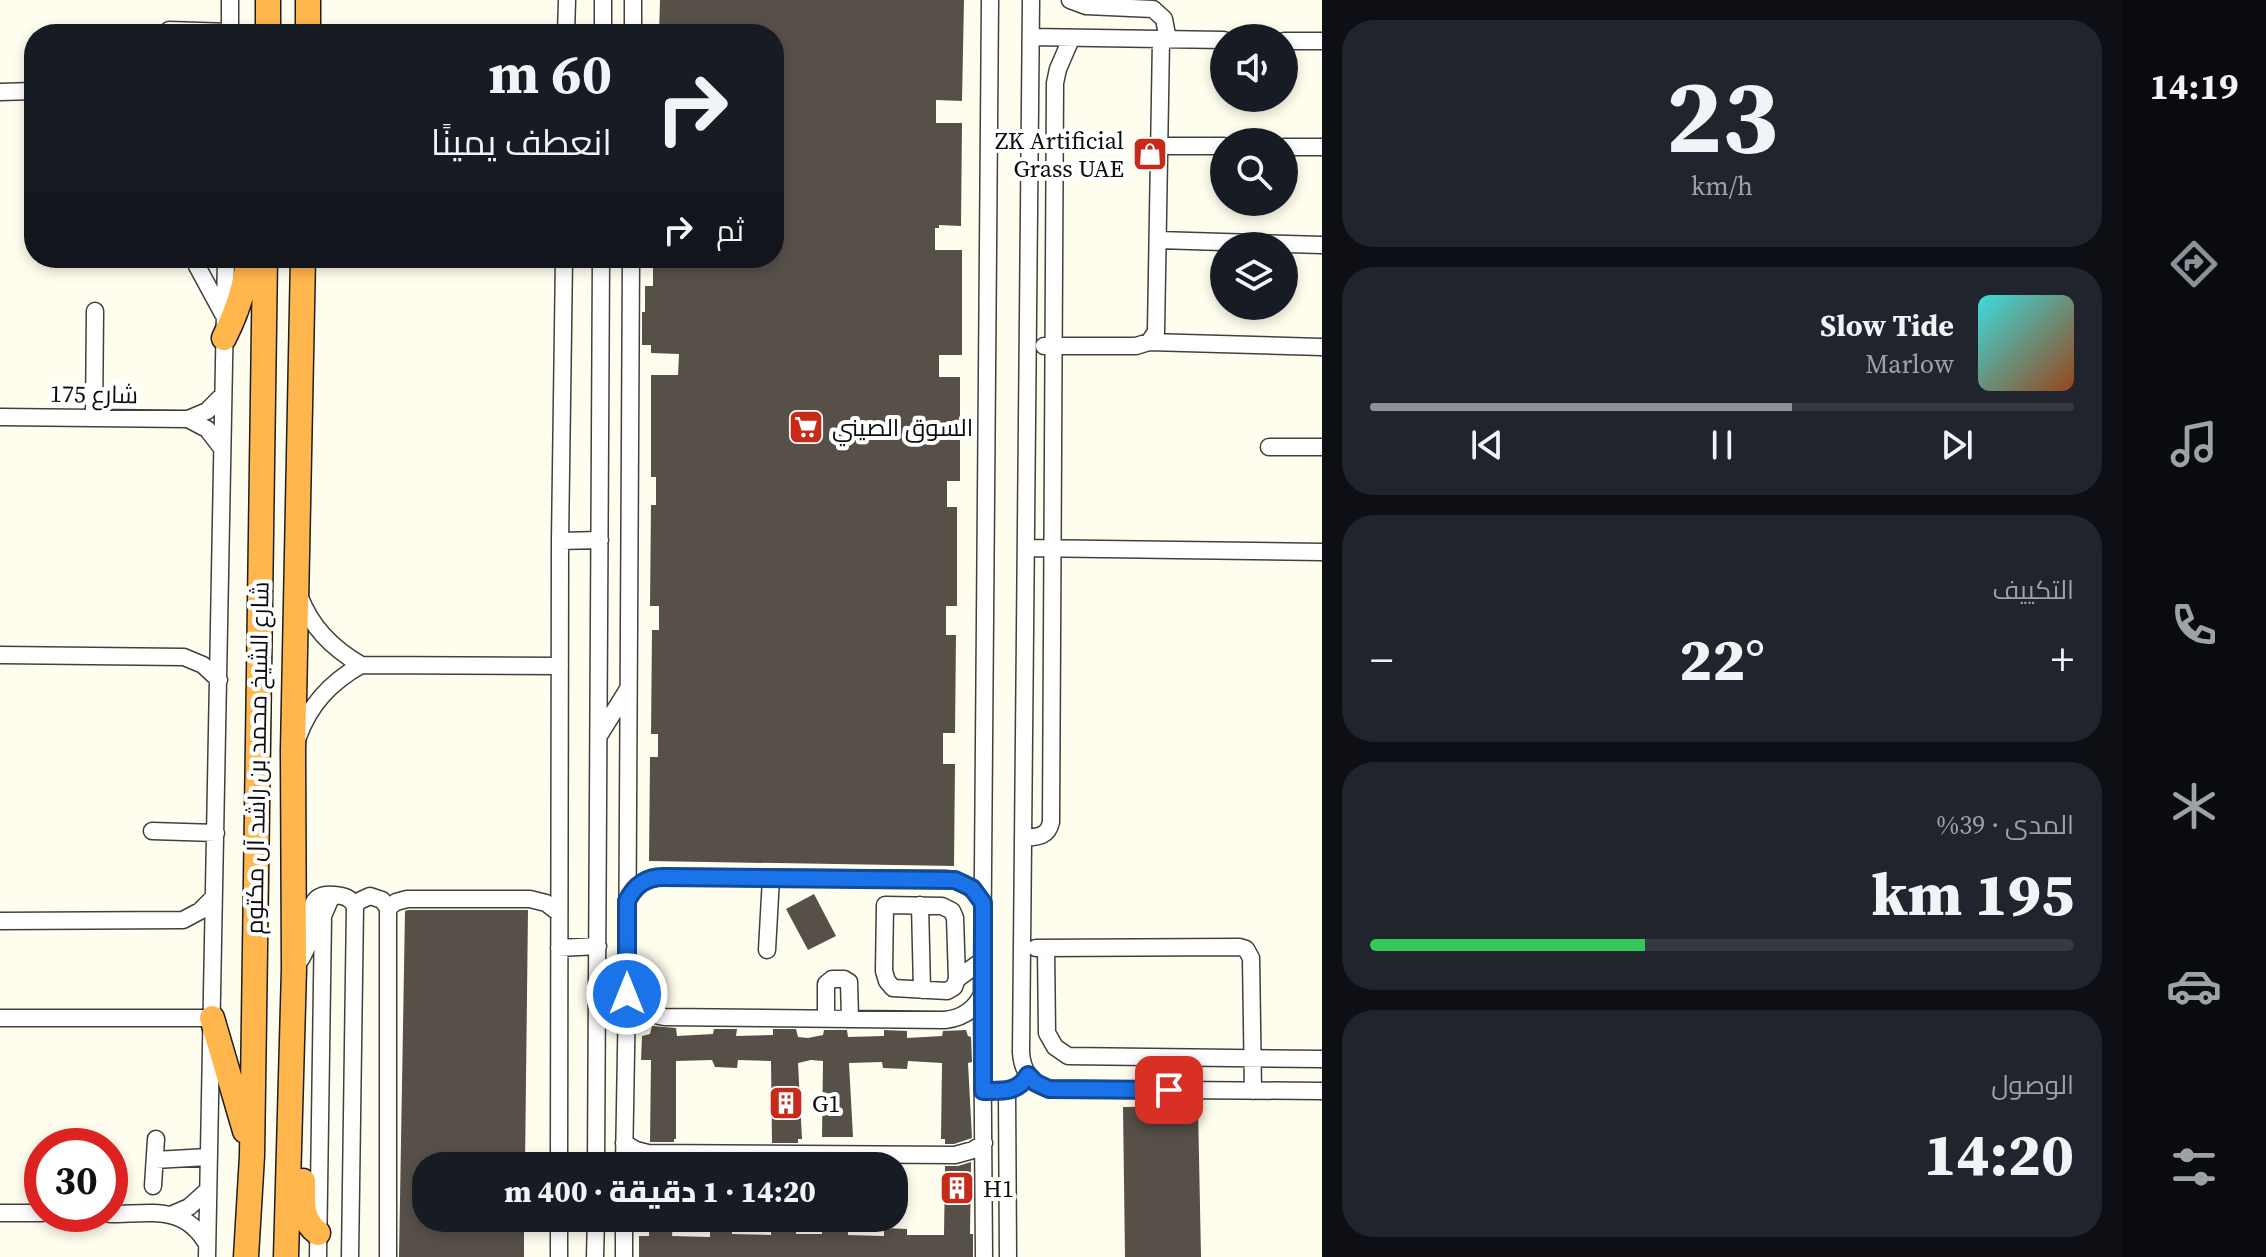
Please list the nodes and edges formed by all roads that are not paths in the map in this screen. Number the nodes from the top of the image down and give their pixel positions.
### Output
1 (230, 0) edge
2 (268, 0) edge
3 (308, 0) edge
4 (567, 0) edge
5 (603, 0) edge
6 (633, 0) edge
7 (990, 0) edge
8 (1031, 0) edge
9 (1070, 0) edge
10 (230, 24) edge
11 (268, 24) edge
12 (308, 24) edge
13 (566, 24) edge
14 (603, 24) edge
15 (633, 24) edge
16 (1031, 37) junction
17 (1071, 39) junction
18 (1165, 40) junction
19 (1210, 40) edge
20 (1298, 41) edge
21 (1322, 41) edge
22 (24, 91) edge
23 (0, 92) edge
24 (1030, 99) junction
25 (1055, 112) junction
26 (1159, 146) junction
27 (1210, 146) edge
28 (1298, 147) edge
29 (1322, 147) edge
30 (1158, 240) junction
31 (1322, 245) edge
32 (198, 268) edge
33 (226, 268) edge
34 (248, 268) edge
35 (265, 268) edge
36 (303, 268) edge
37 (564, 268) edge
38 (601, 268) edge
39 (631, 268) edge
40 (95, 311) dead end
41 (224, 328) junction
42 (1149, 342) junction
43 (1052, 346) junction
44 (1029, 347) junction
45 (1322, 347) edge
46 (222, 396) junction
47 (0, 417) edge
48 (94, 418) junction
49 (188, 419) junction
50 (221, 447) junction
51 (1269, 447) dead end
52 (1322, 447) edge
53 (600, 540) junction
54 (560, 541) junction
55 (1026, 548) junction
56 (1052, 548) junction
57 (1322, 552) edge
58 (296, 588) junction
59 (218, 634) junction
60 (0, 655) edge
61 (184, 657) junction
62 (361, 665) junction
63 (560, 666) junction
64 (219, 680) junction
65 (628, 687) junction
66 (599, 735) junction
67 (293, 751) junction
68 (152, 831) dead end
69 (216, 833) junction
70 (1023, 838) junction
71 (771, 878) junction
72 (886, 878) junction
73 (332, 895) junction
74 (213, 898) junction
75 (627, 901) junction
76 (983, 903) junction
77 (885, 905) junction
78 (920, 905) junction
79 (355, 906) junction
80 (388, 908) junction
81 (559, 913) junction
82 (183, 920) junction
83 (0, 921) edge
84 (212, 944) junction
85 (598, 946) junction
86 (559, 948) junction
87 (1022, 948) junction
88 (1046, 948) junction
89 (767, 950) dead end
90 (983, 960) junction
91 (294, 969) junction
92 (957, 979) junction
93 (922, 990) junction
94 (982, 992) junction
95 (627, 994) junction
96 (0, 1018) edge
97 (212, 1018) junction
98 (826, 1018) junction
99 (850, 1018) junction
100 (1252, 1058) junction
101 (1322, 1059) edge
102 (1028, 1075) junction
103 (983, 1091) junction
104 (1007, 1091) junction
105 (1253, 1091) junction
106 (1322, 1091) edge
107 (289, 1119) junction
108 (156, 1139) dead end
109 (624, 1143) junction
110 (984, 1143) junction
111 (559, 1152) edge
112 (596, 1152) edge
113 (624, 1152) edge
114 (252, 1156) junction
115 (208, 1157) junction
116 (155, 1160) junction
117 (153, 1186) dead end
118 (208, 1190) junction
119 (0, 1213) edge
120 (24, 1213) edge
121 (128, 1214) edge
122 (173, 1214) junction
123 (559, 1232) edge
124 (596, 1232) edge
125 (624, 1232) edge
126 (318, 1245) edge
127 (207, 1250) edge
128 (246, 1257) edge
129 (286, 1257) edge
130 (350, 1257) edge
131 (388, 1257) edge
132 (559, 1257) edge
133 (595, 1257) edge
134 (624, 1257) edge
135 (984, 1257) edge
136 (1008, 1257) edge

1 - 10 street
2 - 11 highway
3 - 12 highway
4 - 13 street
5 - 14 street
6 - 15 street
7 - 76 street
8 - 16 street
9 - 18 street
16 - 17 street
16 - 24 street
17 - 18 street
17 - 25 street
18 - 19 street
18 - 26 street
20 - 21 street
22 - 23 street
24 - 25 street
24 - 44 street
25 - 43 street
26 - 27 street
26 - 30 street
28 - 29 street
30 - 31 street
30 - 42 street
32 - 41 street
33 - 41 street
34 - 41 highway
35 - 114 highway, شارع الشيخ محمد بن راشد آل مكتوم
36 - 58 highway, شارع الشيخ محمد بن راشد آل مكتوم
37 - 54 street
38 - 53 street
39 - 65 street
40 - 48 street
41 - 46 street
42 - 43 street
42 - 45 street
43 - 44 street
43 - 56 street
44 - 55 street
46 - 49 street
46 - 50 street
47 - 48 street, شارع 175
48 - 49 street, شارع 175
49 - 50 street
50 - 59 street
51 - 52 street
53 - 54 street
53 - 66 street
54 - 63 street
55 - 56 street
55 - 70 street
56 - 57 street
56 - 70 street
58 - 62 street
58 - 67 highway, شارع الشيخ محمد بن راشد آل مكتوم
59 - 61 street
59 - 64 street
60 - 61 street
61 - 64 street
62 - 63 street
62 - 67 street
63 - 81 street
64 - 69 street
65 - 66 street
65 - 75 street
66 - 85 street
67 - 91 highway, شارع الشيخ محمد بن راشد آل مكتوم
68 - 69 street
69 - 74 street
70 - 87 street
71 - 72 street
71 - 75 street
71 - 89 street
72 - 76 street
72 - 77 street
73 - 79 street
73 - 91 street
73 - 126 street
74 - 82 street
74 - 84 street
75 - 95 street
76 - 90 street
77 - 78 street
77 - 93 street
78 - 92 street
78 - 93 street
79 - 80 street
79 - 130 street
80 - 81 street
80 - 131 street
81 - 86 street
82 - 83 street
82 - 84 street
84 - 97 street
85 - 86 street
85 - 112 street
86 - 111 street
87 - 88 street
87 - 102 street
88 - 100 street
88 - 100 street
90 - 92 street
90 - 94 street
91 - 107 highway, شارع الشيخ محمد بن راشد آل مكتوم
92 - 93 street
94 - 99 street
94 - 103 street
95 - 98 street
95 - 109 street
96 - 97 street
97 - 114 highway
97 - 115 street
98 - 99 street
98 - 99 street
100 - 101 street
100 - 105 street
102 - 104 street
102 - 105 street
103 - 104 street
103 - 110 street
104 - 136 street
105 - 106 street
107 - 126 highway
107 - 129 highway, شارع الشيخ محمد بن راشد آل مكتوم
108 - 116 street
109 - 110 street
109 - 113 street
110 - 135 street
114 - 128 highway, شارع الشيخ محمد بن راشد آل مكتوم
115 - 116 street
115 - 118 street
116 - 117 street
118 - 122 street
118 - 127 street
119 - 120 street
121 - 122 street
122 - 127 street
123 - 132 street
124 - 133 street
125 - 134 street

